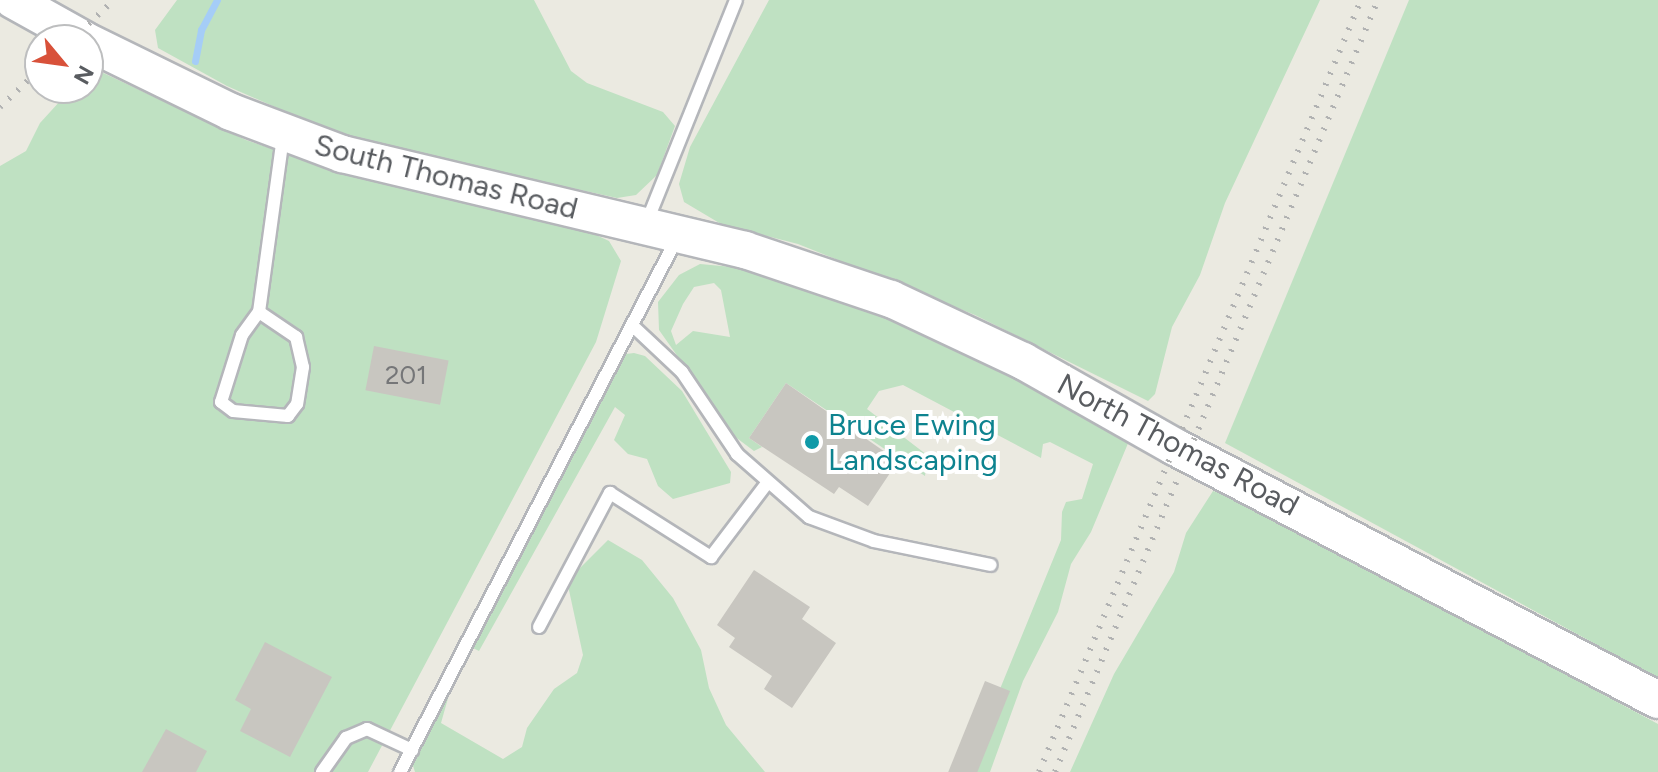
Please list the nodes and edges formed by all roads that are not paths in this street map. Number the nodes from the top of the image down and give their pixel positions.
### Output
1 (13, 0) edge
2 (736, 0) edge
3 (56, 24) edge
4 (104, 49) edge
5 (284, 134) junction
6 (662, 231) junction
7 (259, 312) junction
8 (634, 327) junction
9 (768, 482) junction
10 (991, 565) dead end
11 (539, 627) dead end
12 (1658, 700) edge
13 (412, 750) junction
14 (322, 772) edge
15 (400, 772) edge

1 - 3 main road, South Thomas Road
2 - 6 lane
4 - 5 main road, South Thomas Road
5 - 6 main road, South Thomas Road
5 - 7 lane
6 - 8 lane
6 - 12 main road, North Thomas Road
7 - 7 lane
8 - 9 lane
8 - 13 lane
9 - 10 lane
9 - 11 lane
13 - 14 lane
13 - 15 lane

